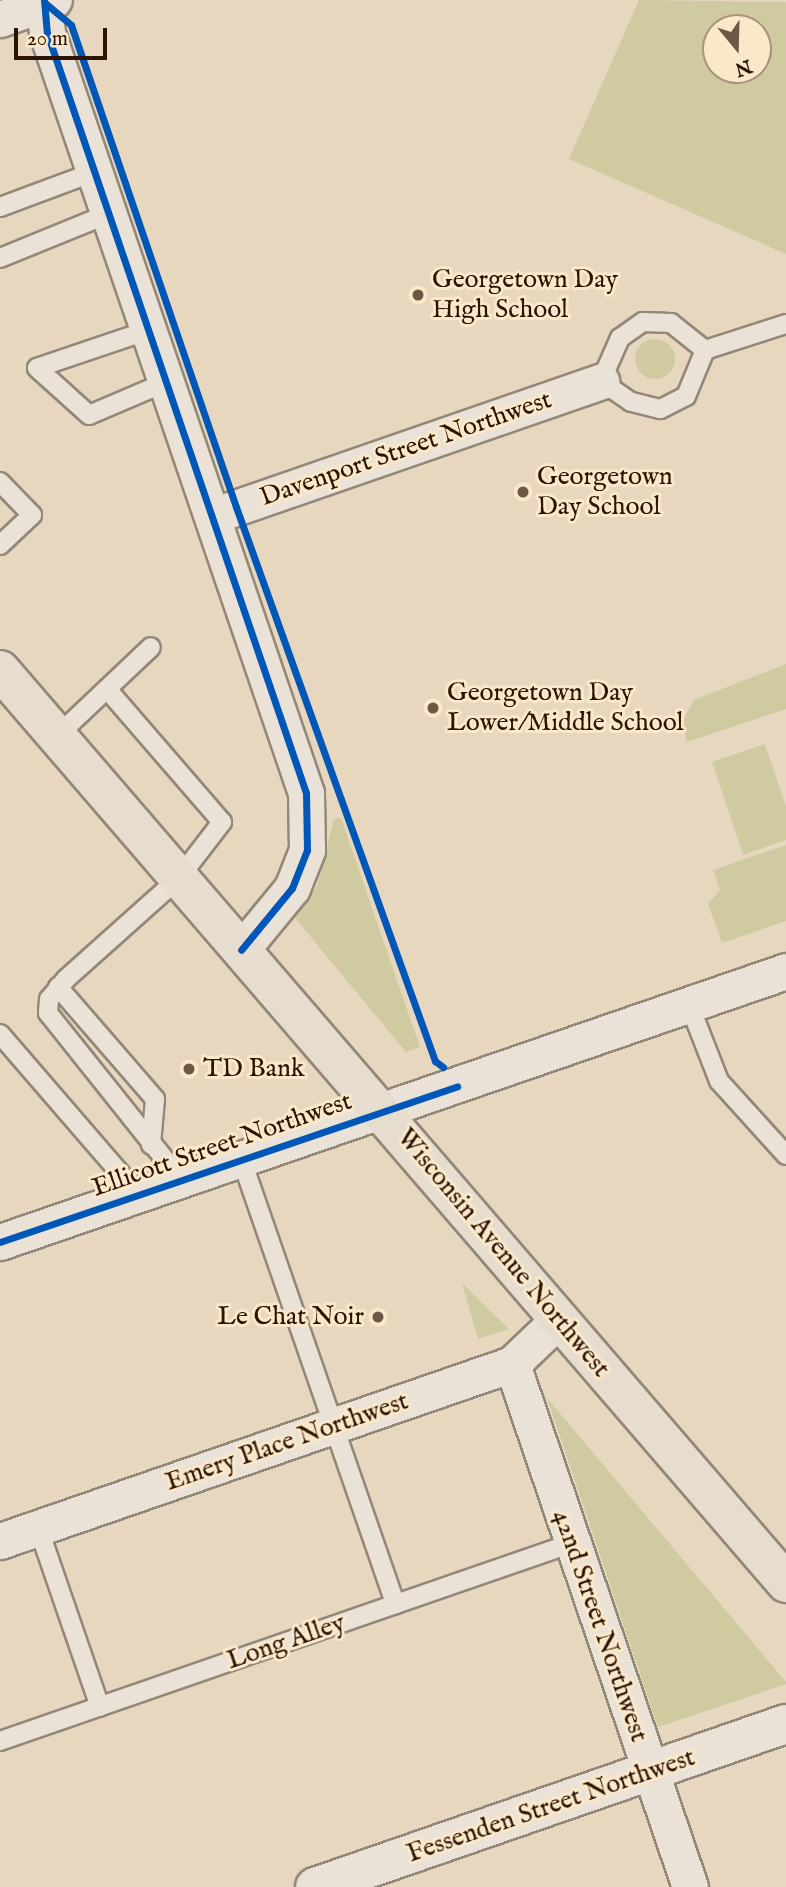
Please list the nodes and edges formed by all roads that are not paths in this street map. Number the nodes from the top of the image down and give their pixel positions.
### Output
1 (48, 1) edge
2 (0, 19) edge
3 (94, 172) junction
4 (0, 207) edge
5 (108, 214) junction
6 (0, 258) edge
7 (786, 324) edge
8 (149, 330) junction
9 (705, 350) junction
10 (601, 381) junction
11 (166, 382) junction
12 (0, 482) edge
13 (212, 516) junction
14 (0, 545) edge
15 (151, 647) dead end
16 (0, 670) edge
17 (107, 689) junction
18 (57, 736) junction
19 (180, 878) junction
20 (241, 950) junction
21 (786, 971) edge
22 (58, 987) junction
23 (689, 1004) junction
24 (0, 1034) edge
25 (384, 1112) junction
26 (151, 1145) junction
27 (786, 1155) edge
28 (242, 1161) junction
29 (182, 1181) junction
30 (139, 1195) junction
31 (0, 1242) edge
32 (559, 1319) junction
33 (512, 1364) junction
34 (332, 1426) junction
35 (38, 1527) junction
36 (0, 1541) edge
37 (572, 1543) junction
38 (786, 1583) edge
39 (395, 1604) junction
40 (100, 1707) junction
41 (786, 1724) edge
42 (0, 1741) edge
43 (651, 1773) junction
44 (316, 1887) edge
45 (690, 1887) edge

1 - 2 street
1 - 3 street
3 - 4 lane
3 - 5 street
5 - 6 lane
5 - 8 street
7 - 9 lane
8 - 11 street
8 - 11 lane
9 - 10 lane
9 - 10 lane
10 - 13 street, Davenport Street Northwest
11 - 13 street
12 - 14 lane
13 - 20 street
15 - 17 lane
16 - 18 main road, Wisconsin Avenue Northwest
17 - 18 lane
17 - 19 lane
18 - 19 main road, Wisconsin Avenue Northwest
19 - 20 main road, Wisconsin Avenue Northwest
19 - 22 lane
20 - 25 main road, Wisconsin Avenue Northwest
21 - 23 street, Ellicott Street Northwest
22 - 26 lane
22 - 26 lane
23 - 25 street, Ellicott Street Northwest
23 - 27 lane
24 - 30 lane
25 - 28 street, Ellicott Street Northwest
25 - 32 main road, Wisconsin Avenue Northwest
26 - 29 lane
28 - 29 street, Ellicott Street Northwest
28 - 34 lane
29 - 30 street, Ellicott Street Northwest
30 - 31 street, Ellicott Street Northwest
32 - 33 street, Emery Place Northwest
32 - 38 main road, Wisconsin Avenue Northwest
33 - 34 street, Emery Place Northwest
33 - 37 street, 42nd Street Northwest
34 - 35 street, Emery Place Northwest
34 - 39 lane
35 - 36 street, Emery Place Northwest
35 - 40 lane
37 - 39 lane, Long Alley
37 - 43 street, 42nd Street Northwest
39 - 40 lane, Long Alley
40 - 42 lane, Long Alley
41 - 43 street, Fessenden Street Northwest
43 - 44 street, Fessenden Street Northwest
43 - 45 street, 42nd Street Northwest

